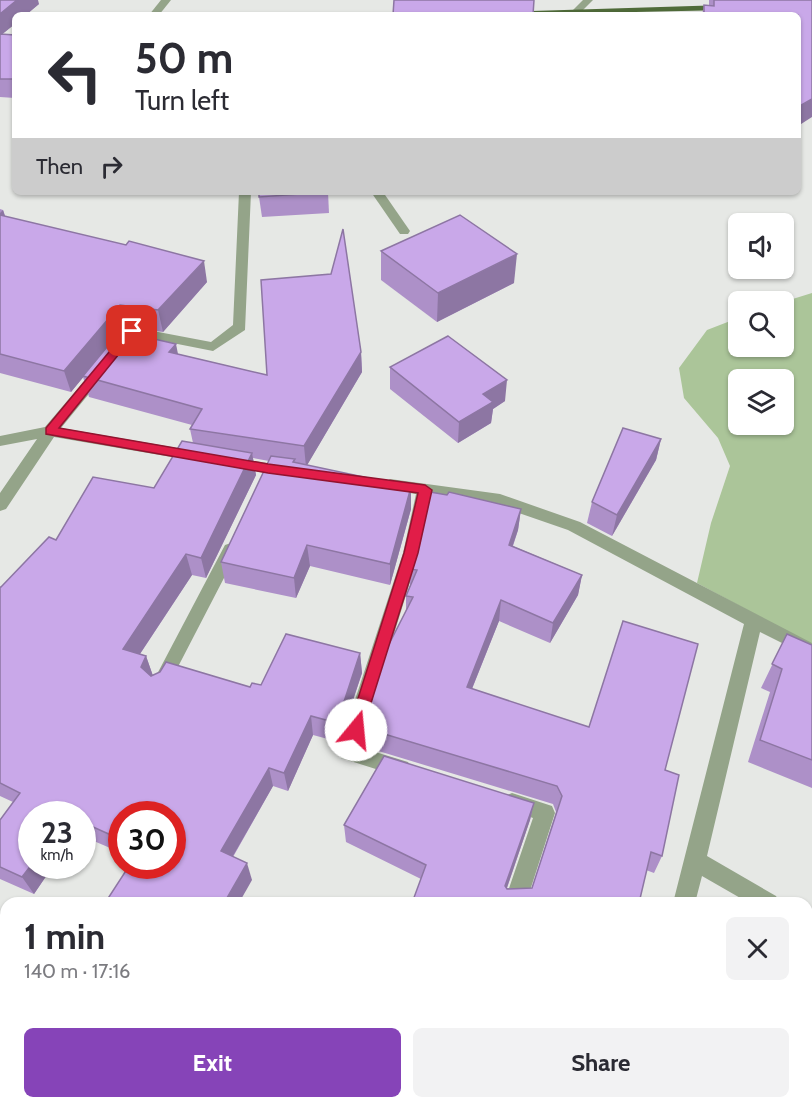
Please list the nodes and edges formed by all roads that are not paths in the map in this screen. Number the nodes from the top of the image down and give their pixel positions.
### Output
1 (166, 0) edge
2 (588, 0) edge
3 (736, 8) edge
4 (156, 12) edge
5 (576, 12) joint
6 (245, 195) edge
7 (379, 195) edge
8 (404, 231) dead end
9 (125, 340) edge
10 (110, 358) edge
11 (50, 431) junction
12 (0, 441) edge
13 (268, 469) junction
14 (302, 473) edge
15 (369, 482) edge
16 (259, 489) edge
17 (425, 490) junction
18 (0, 505) edge
19 (240, 529) edge
20 (754, 621) junction
21 (812, 651) edge
22 (159, 686) edge
23 (414, 772) edge
24 (490, 796) edge
25 (696, 861) junction
26 (517, 897) edge
27 (686, 897) edge
28 (759, 897) edge

1 - 4 street
2 - 5 street
3 - 5 main road
6 - 9 street
7 - 8 street
10 - 11 street
11 - 12 street
11 - 13 street
11 - 18 street
13 - 14 street
13 - 16 street
15 - 17 street
17 - 20 street
17 - 23 street
19 - 22 street
20 - 21 street
20 - 25 street
24 - 26 street
25 - 27 street
25 - 28 street

